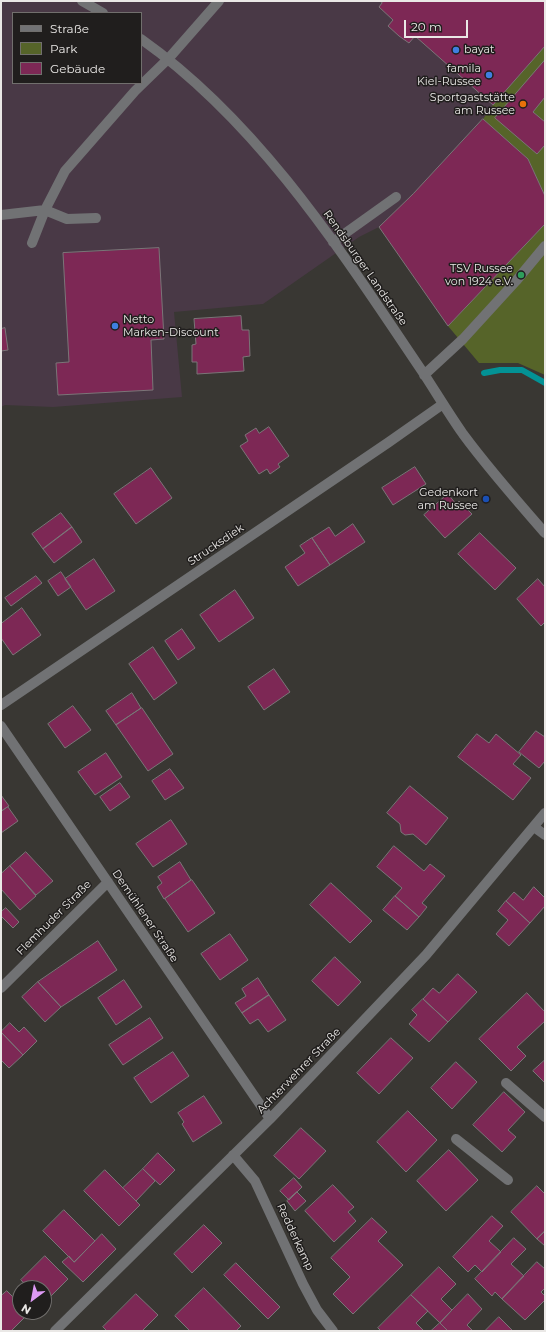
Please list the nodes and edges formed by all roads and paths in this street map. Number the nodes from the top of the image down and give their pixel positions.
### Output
1 (82, 1) edge
2 (219, 1) edge
3 (101, 12) edge
4 (142, 40) edge
5 (169, 58) junction
6 (142, 83) edge
7 (141, 84) edge
8 (396, 197) dead end
9 (45, 210) junction
10 (1, 215) edge
11 (96, 218) dead end
12 (333, 242) junction
13 (32, 243) dead end
14 (545, 246) edge
15 (424, 374) junction
16 (443, 404) junction
17 (545, 533) edge
18 (1, 705) edge
19 (1, 726) edge
20 (545, 813) edge
21 (534, 827) junction
22 (545, 835) edge
23 (108, 882) junction
24 (1, 988) edge
25 (506, 1083) dead end
26 (545, 1117) edge
27 (270, 1119) junction
28 (456, 1139) dead end
29 (234, 1155) junction
30 (508, 1180) dead end
31 (55, 1331) edge
32 (332, 1331) edge

1 - 3 street
2 - 5 street
4 - 5 street, Rendsburger Landstraße
5 - 6 street
5 - 12 street, Rendsburger Landstraße
7 - 9 street
8 - 12 street
9 - 10 street
9 - 11 street
9 - 13 street
12 - 15 street, Rendsburger Landstraße
14 - 15 street
15 - 16 street, Rendsburger Landstraße
16 - 17 street, Rendsburger Landstraße
16 - 18 street, Strucksdiek
19 - 23 street, Demühlener Straße
20 - 21 street, Achterwehrer Straße
21 - 22 street
21 - 27 street, Achterwehrer Straße
23 - 24 street, Flemhuder Straße
23 - 27 street, Demühlener Straße
25 - 26 street
27 - 29 street, Achterwehrer Straße
28 - 30 street
29 - 31 street, Achterwehrer Straße
29 - 32 street, Redderkamp

